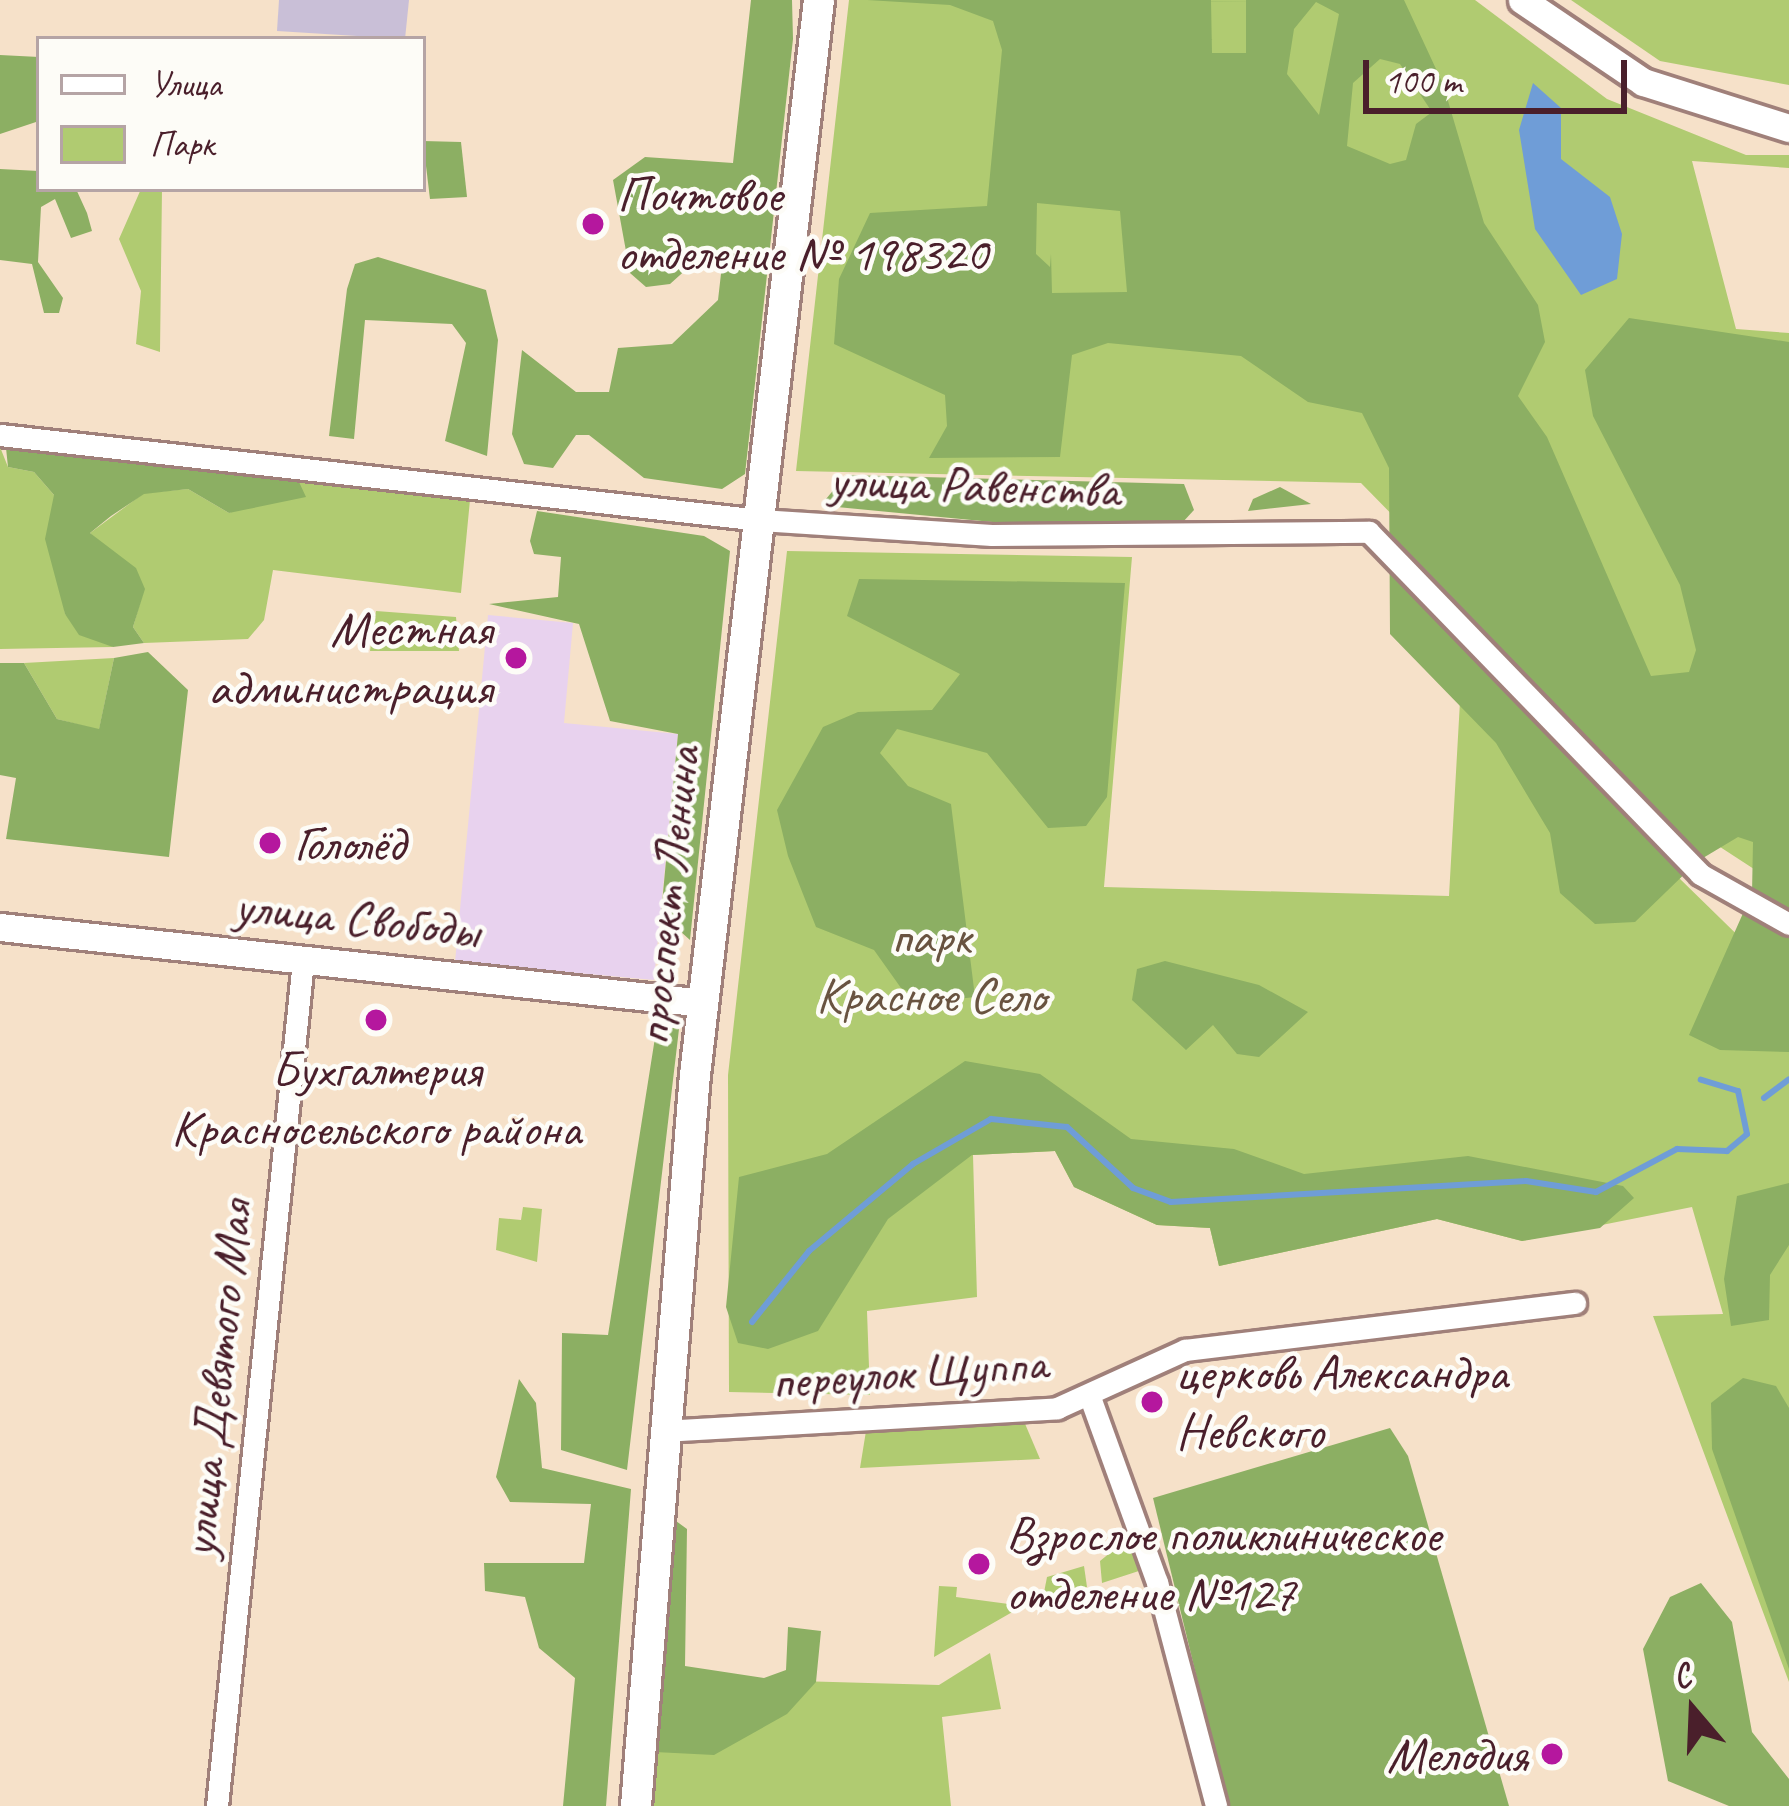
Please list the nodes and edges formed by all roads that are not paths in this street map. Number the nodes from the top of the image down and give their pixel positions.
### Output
1 (819, 0) edge
2 (1522, 0) edge
3 (1789, 128) edge
4 (0, 435) edge
5 (760, 520) junction
6 (1789, 924) edge
7 (0, 927) edge
8 (303, 961) junction
9 (704, 1003) junction
10 (1576, 1303) dead end
11 (1091, 1400) junction
12 (664, 1431) junction
13 (218, 1806) edge
14 (636, 1806) edge
15 (1216, 1806) edge

1 - 5 main road, проспект Ленина
2 - 3 main road
4 - 5 street, улица Равенства
5 - 6 street, улица Равенства
5 - 9 main road, проспект Ленина
7 - 8 main road, улица Свободы
8 - 9 main road, улица Свободы
8 - 13 street, улица Девятого Мая
9 - 12 main road, проспект Ленина
10 - 11 street, переулок Щуппа
11 - 12 street, переулок Щуппа
11 - 15 street
12 - 14 main road, проспект Ленина

